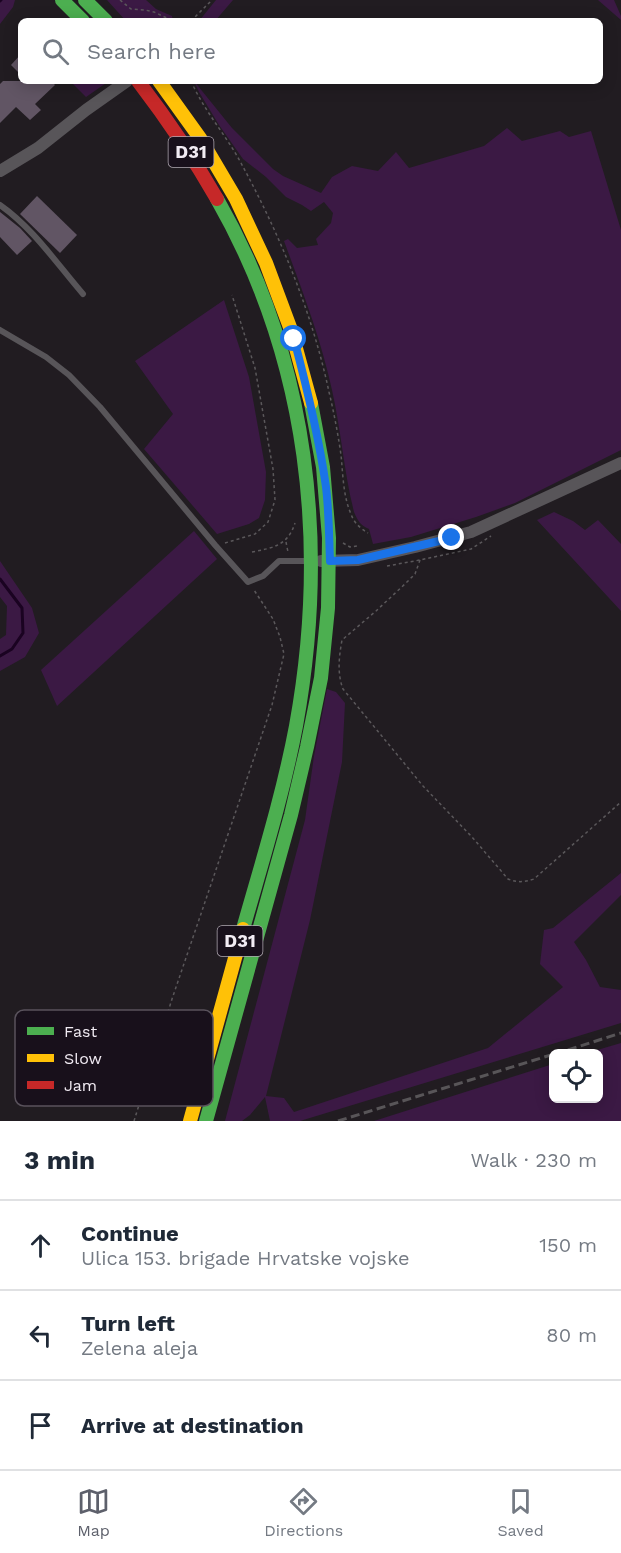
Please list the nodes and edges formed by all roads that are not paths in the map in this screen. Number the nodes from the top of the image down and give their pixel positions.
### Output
1 (62, 0) edge
2 (85, 0) edge
3 (80, 18) edge
4 (103, 18) edge
5 (123, 84) edge
6 (140, 84) edge
7 (161, 84) edge
8 (0, 171) edge
9 (0, 205) edge
10 (83, 294) dead end
11 (0, 330) edge
12 (621, 463) edge
13 (310, 561) junction
14 (330, 561) junction
15 (213, 1038) edge
16 (213, 1096) edge
17 (194, 1106) edge
18 (210, 1106) edge
19 (190, 1121) edge
20 (206, 1121) edge

1 - 3 main road
2 - 4 main road
5 - 8 street
6 - 13 main road, D31
7 - 14 main road, D31
9 - 10 lane
11 - 13 lane
12 - 14 street
13 - 14 street
13 - 15 main road, D31
14 - 16 main road, D31
17 - 19 main road, D31
18 - 20 main road, D31

